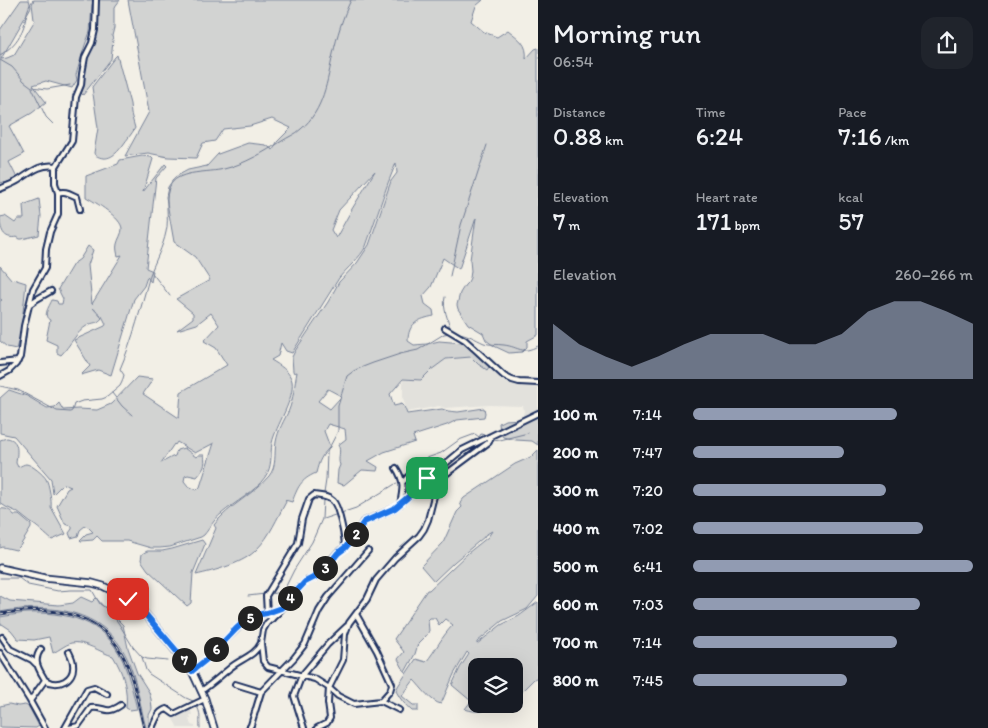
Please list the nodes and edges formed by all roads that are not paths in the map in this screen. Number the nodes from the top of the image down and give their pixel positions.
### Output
1 (96, 0) edge
2 (56, 166) junction
3 (0, 189) edge
4 (58, 193) junction
5 (80, 209) dead end
6 (51, 291) dead end
7 (30, 304) junction
8 (445, 328) dead end
9 (18, 362) junction
10 (0, 363) edge
11 (0, 376) edge
12 (538, 383) edge
13 (538, 413) edge
14 (491, 436) junction
15 (418, 466) dead end
16 (396, 468) dead end
17 (403, 482) junction
18 (400, 504) junction
19 (346, 547) junction
20 (368, 551) dead end
21 (0, 568) edge
22 (281, 608) junction
23 (267, 613) junction
24 (356, 614) junction
25 (272, 618) junction
26 (349, 623) junction
27 (2, 637) dead end
28 (261, 643) junction
29 (41, 649) dead end
30 (69, 652) dead end
31 (0, 653) edge
32 (36, 664) junction
33 (192, 671) junction
34 (282, 671) junction
35 (302, 674) junction
36 (45, 680) junction
37 (236, 684) dead end
38 (329, 688) junction
39 (201, 691) junction
40 (261, 692) junction
41 (107, 694) dead end
42 (205, 699) junction
43 (30, 701) junction
44 (381, 701) junction
45 (121, 705) dead end
46 (399, 710) dead end
47 (45, 728) edge
48 (64, 728) edge
49 (69, 728) edge
50 (152, 728) edge
51 (214, 728) edge
52 (249, 728) edge
53 (304, 728) edge
54 (317, 728) edge

1 - 2 street
2 - 3 street
2 - 4 street
4 - 5 street
4 - 7 street
6 - 7 street
7 - 9 street
8 - 12 street
9 - 10 street
9 - 11 street
13 - 14 street
14 - 18 street
14 - 24 street
15 - 17 street
16 - 17 street
17 - 18 street
18 - 19 street
19 - 22 street
19 - 23 street
20 - 34 street
21 - 33 main road
22 - 23 street
22 - 25 street
23 - 25 street
23 - 33 street
24 - 26 street
24 - 44 street
25 - 28 street
26 - 35 street
26 - 38 street
27 - 32 street
28 - 34 street
28 - 39 street
29 - 32 street
30 - 36 street
31 - 43 street
32 - 36 street
33 - 39 main road
34 - 35 street
34 - 40 street
35 - 38 street
35 - 53 street
36 - 43 street
37 - 40 street
38 - 44 street
38 - 54 street
39 - 42 main road
40 - 52 street
41 - 48 street
42 - 50 street
42 - 51 main road
43 - 47 street
44 - 46 street
45 - 49 street

